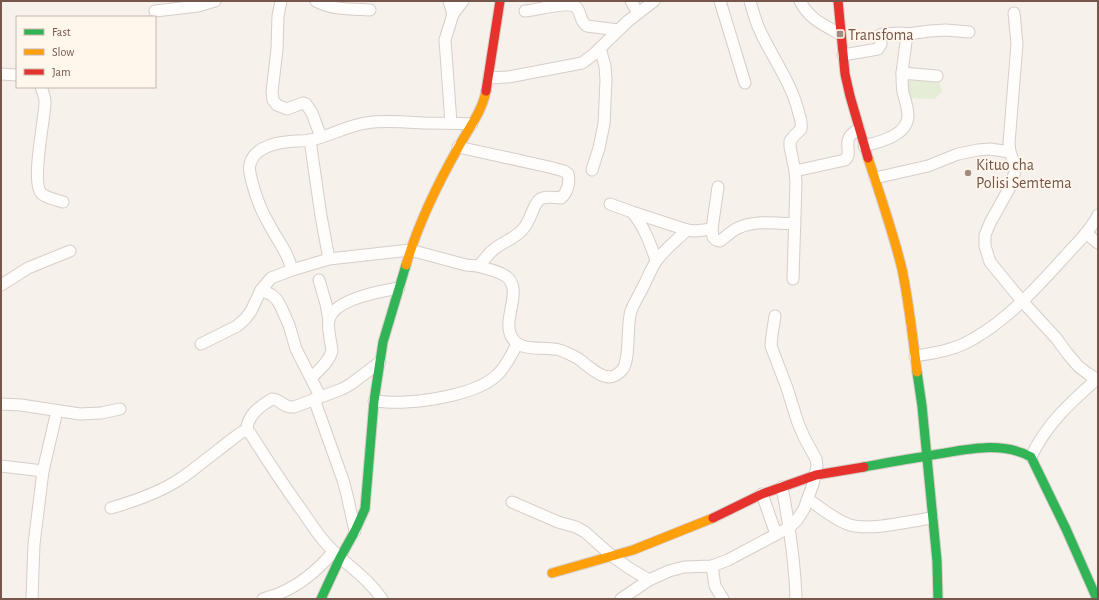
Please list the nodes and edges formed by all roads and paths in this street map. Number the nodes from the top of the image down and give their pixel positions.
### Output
1 (214, 1) edge
2 (281, 1) edge
3 (316, 1) edge
4 (449, 1) edge
5 (463, 1) edge
6 (500, 1) edge
7 (632, 1) edge
8 (654, 1) edge
9 (720, 1) edge
10 (750, 1) edge
11 (800, 1) edge
12 (838, 1) edge
13 (579, 4) edge
14 (340, 5) edge
15 (370, 10) dead end
16 (525, 11) dead end
17 (155, 12) dead end
18 (638, 13) junction
19 (1014, 13) dead end
20 (453, 14) junction
21 (618, 30) junction
22 (969, 32) dead end
23 (840, 34) junction
24 (908, 34) junction
25 (600, 48) junction
26 (843, 55) junction
27 (902, 73) junction
28 (1, 74) edge
29 (16, 75) edge
30 (937, 76) dead end
31 (489, 78) junction
32 (745, 83) dead end
33 (42, 88) edge
34 (451, 123) junction
35 (472, 124) junction
36 (859, 129) junction
37 (315, 139) junction
38 (864, 146) junction
39 (458, 147) junction
40 (1010, 152) junction
41 (592, 170) dead end
42 (795, 171) junction
43 (875, 178) junction
44 (718, 187) dead end
45 (63, 202) dead end
46 (610, 204) dead end
47 (632, 212) junction
48 (1098, 215) edge
49 (795, 224) junction
50 (712, 229) junction
51 (687, 230) junction
52 (1086, 233) junction
53 (1098, 243) edge
54 (410, 250) junction
55 (70, 251) dead end
56 (329, 259) junction
57 (656, 260) junction
58 (478, 266) junction
59 (292, 270) junction
60 (793, 279) dead end
61 (319, 280) dead end
62 (1, 286) edge
63 (399, 288) junction
64 (261, 290) junction
65 (1022, 301) junction
66 (775, 316) dead end
67 (329, 320) junction
68 (201, 344) dead end
69 (517, 344) junction
70 (915, 356) junction
71 (380, 362) junction
72 (312, 378) junction
73 (1098, 379) edge
74 (317, 398) junction
75 (374, 401) junction
76 (1, 404) edge
77 (120, 409) dead end
78 (57, 411) junction
79 (247, 431) junction
80 (927, 456) junction
81 (1031, 457) junction
82 (1, 466) edge
83 (43, 471) junction
84 (816, 475) junction
85 (782, 486) junction
86 (762, 494) junction
87 (808, 499) junction
88 (512, 502) dead end
89 (111, 508) dead end
90 (932, 518) junction
91 (790, 527) junction
92 (355, 531) junction
93 (776, 534) junction
94 (336, 555) junction
95 (612, 556) junction
96 (712, 566) junction
97 (552, 573) dead end
98 (650, 580) junction
99 (32, 599) edge
100 (263, 599) edge
101 (321, 599) edge
102 (382, 599) edge
103 (622, 599) edge
104 (723, 599) edge
105 (796, 599) edge
106 (938, 599) edge
107 (1097, 599) edge

1 - 17 street
2 - 37 street
3 - 14 street
4 - 20 street
5 - 20 street
6 - 31 street
7 - 18 street
8 - 18 street
9 - 32 street
10 - 42 street
11 - 23 street
12 - 23 street
13 - 16 street
13 - 21 street
14 - 15 street
18 - 21 street
19 - 40 street
20 - 34 street
21 - 25 street
22 - 24 street
23 - 26 street
24 - 26 street
24 - 27 street
25 - 31 street
25 - 41 street
26 - 36 street
27 - 30 street
27 - 38 street
28 - 29 street
31 - 35 street
33 - 45 street
34 - 35 street
34 - 37 street
35 - 39 street
36 - 38 street
36 - 42 street
37 - 56 street
37 - 59 street
38 - 43 street
39 - 54 street
39 - 58 street
40 - 43 street
40 - 65 street
42 - 49 street
43 - 70 street
44 - 50 street
46 - 47 street
47 - 51 street
47 - 57 street
48 - 52 street
49 - 50 street
49 - 60 street
50 - 51 street
51 - 57 street
52 - 53 street
52 - 65 street
54 - 56 street
54 - 58 street
54 - 63 street
55 - 62 street
56 - 59 street
57 - 69 street
58 - 69 street
59 - 64 street
61 - 67 street
63 - 67 street
63 - 71 street
64 - 68 street
64 - 72 street
65 - 70 street
65 - 73 street
66 - 84 street
67 - 72 street
69 - 75 street
70 - 80 street
71 - 74 street
71 - 75 street
72 - 74 street
73 - 81 street
74 - 79 street
74 - 92 street
75 - 92 street
76 - 78 street
77 - 78 street
78 - 83 street
79 - 89 street
79 - 94 street
80 - 81 street
80 - 84 street
80 - 90 street
81 - 107 street
82 - 83 street
83 - 99 street
84 - 85 street
84 - 87 street
85 - 86 street
85 - 91 street
86 - 93 street
86 - 95 street
87 - 90 street
87 - 91 street
88 - 95 street
90 - 106 street
91 - 93 street
91 - 105 street
92 - 94 street
93 - 96 street
94 - 100 street
94 - 101 street
94 - 102 street
95 - 97 street
95 - 98 street
96 - 98 street
96 - 104 street
98 - 103 street

